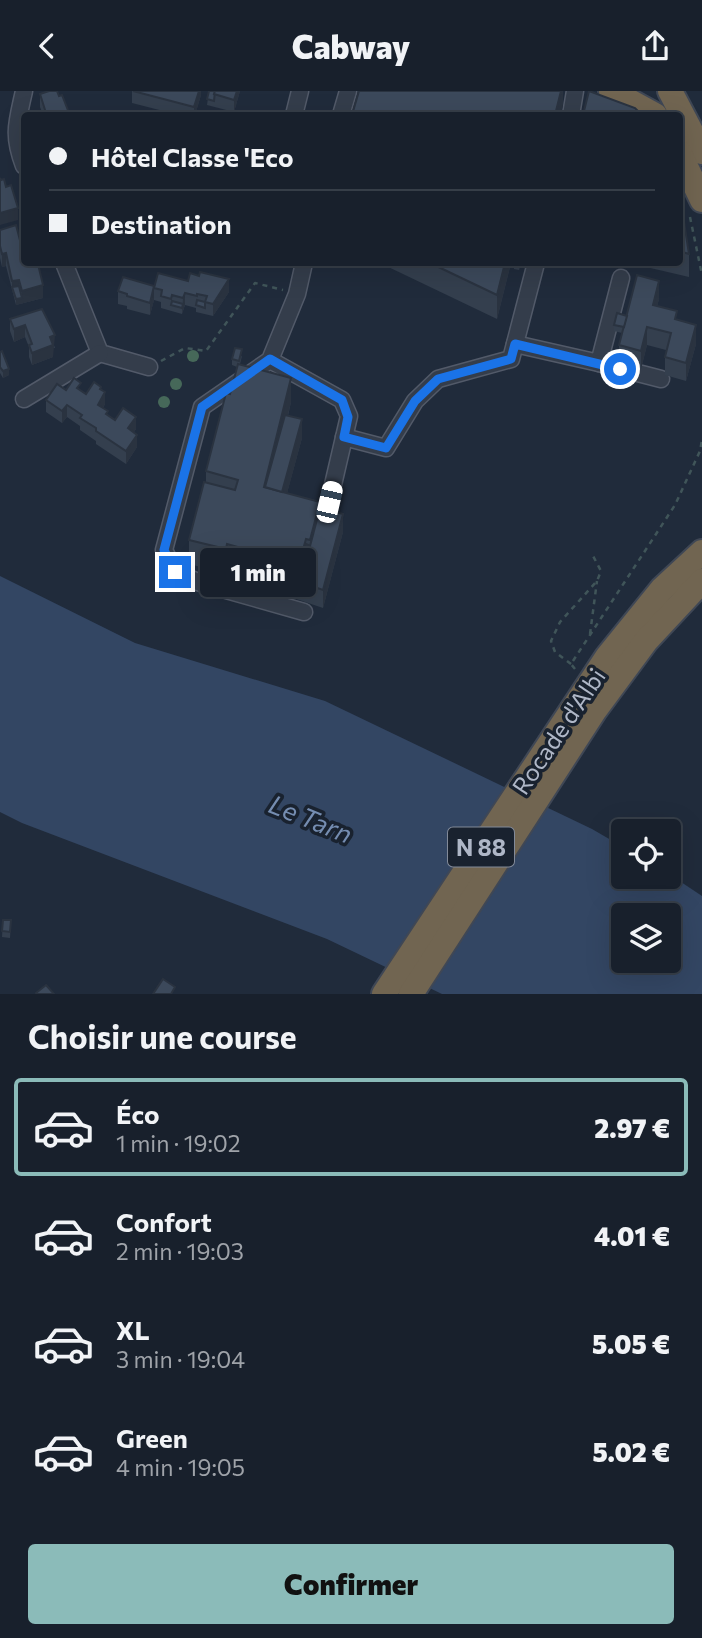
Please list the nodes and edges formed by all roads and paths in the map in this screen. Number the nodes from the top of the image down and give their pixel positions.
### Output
1 (24, 91) edge
2 (300, 91) edge
3 (348, 91) edge
4 (575, 91) edge
5 (611, 91) edge
6 (671, 94) edge
7 (295, 112) edge
8 (342, 112) edge
9 (572, 112) edge
10 (647, 112) edge
11 (681, 112) edge
12 (683, 116) edge
13 (702, 138) edge
14 (683, 149) edge
15 (702, 152) edge
16 (21, 158) edge
17 (683, 165) edge
18 (702, 185) edge
19 (695, 203) edge
20 (65, 266) edge
21 (303, 266) edge
22 (535, 266) edge
23 (702, 275) edge
24 (621, 278) dead end
25 (297, 294) junction
26 (513, 351) junction
27 (100, 353) junction
28 (270, 359) junction
29 (599, 363) junction
30 (149, 367) joint
31 (661, 379) dead end
32 (24, 399) dead end
33 (344, 437) junction
34 (702, 440) edge
35 (329, 502) dead end
36 (702, 538) edge
37 (702, 552) edge
38 (592, 555) dead end
39 (702, 581) edge
40 (597, 582) junction
41 (304, 611) dead end
42 (590, 635) junction
43 (607, 657) junction
44 (571, 664) junction
45 (576, 671) dead end
46 (587, 705) junction
47 (384, 994) edge
48 (411, 994) edge

1 - 16 street
2 - 7 street
3 - 8 street
4 - 9 street
5 - 10 highway
6 - 11 highway
6 - 13 highway
12 - 15 highway
14 - 18 highway
17 - 19 highway
19 - 23 path
20 - 27 street
21 - 25 street
22 - 26 street
24 - 29 street
25 - 28 street
25 - 30 path
26 - 29 street
26 - 33 street
27 - 30 street
27 - 32 street
28 - 33 street
28 - 41 street
29 - 31 street
33 - 35 street
34 - 42 path
36 - 43 highway
37 - 43 highway, Rocade d'Albi / N 88
38 - 40 path
39 - 46 highway, Rocade d'Albi / N 88
40 - 42 path
40 - 44 path
42 - 44 path
43 - 46 highway, Rocade d'Albi / N 88
44 - 45 path
46 - 47 highway, Rocade d'Albi / N 88
46 - 48 highway, Rocade d'Albi / N 88

